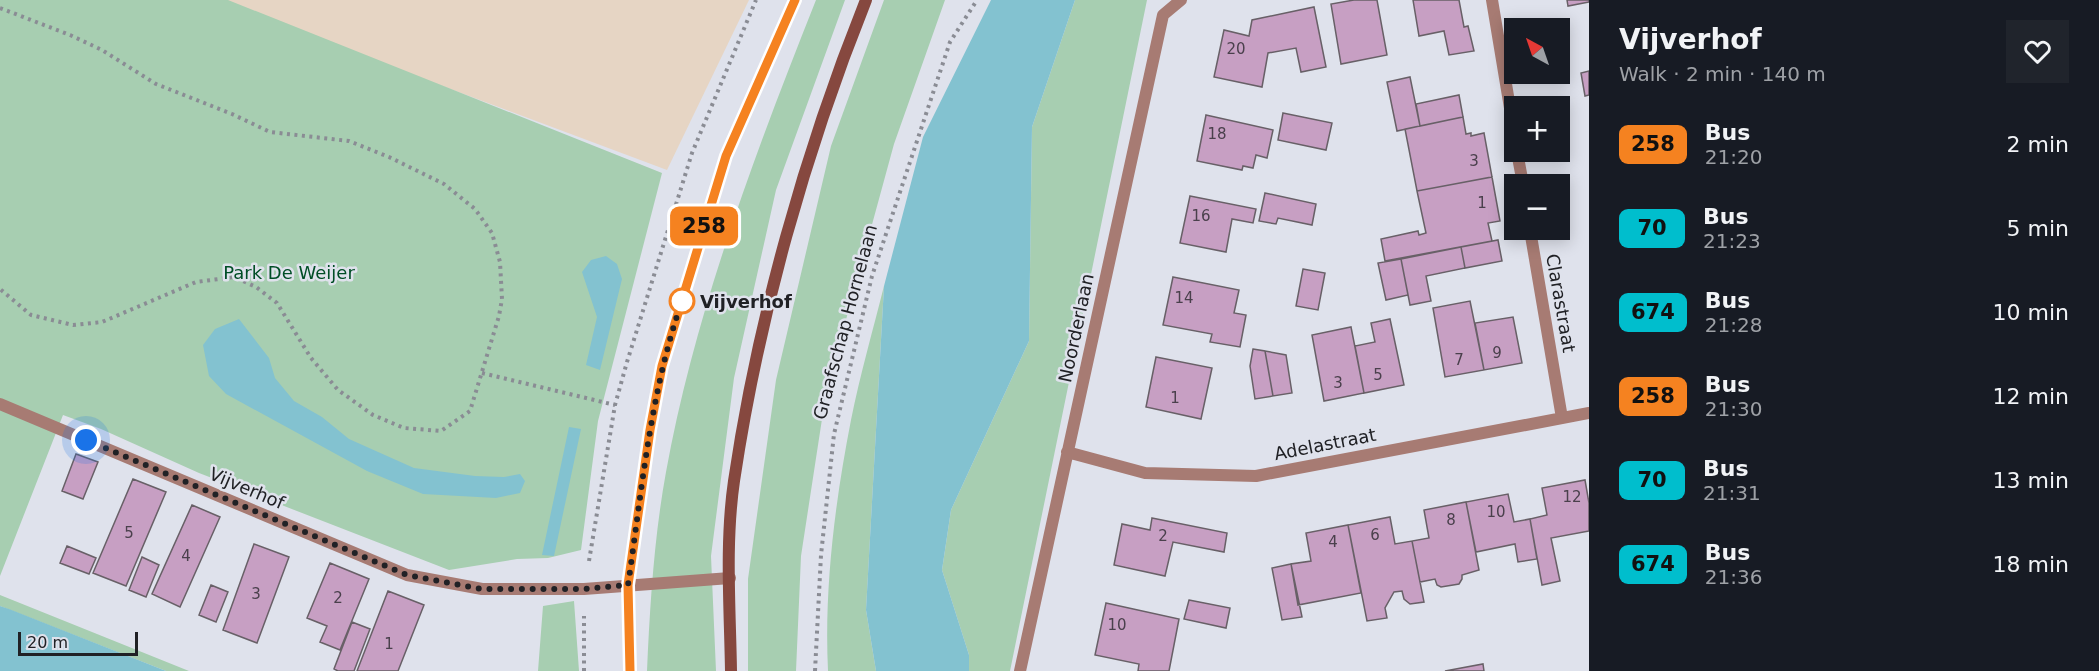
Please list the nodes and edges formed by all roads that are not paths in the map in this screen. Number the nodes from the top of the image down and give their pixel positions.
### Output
1 (795, 0) edge
2 (866, 0) edge
3 (1181, 0) edge
4 (1492, 0) edge
5 (1508, 96) edge
6 (1532, 240) edge
7 (0, 404) edge
8 (1589, 414) edge
9 (1562, 418) junction
10 (1067, 452) junction
11 (729, 578) junction
12 (628, 585) junction
13 (630, 671) edge
14 (730, 671) edge
15 (1020, 671) edge

1 - 12 street
2 - 11 street
3 - 10 street, Noorderlaan
4 - 5 street
6 - 9 street, Clarastraat
7 - 12 street, Vijverhof
8 - 9 street, Adelastraat
9 - 10 street, Adelastraat
10 - 15 street, Noorderlaan
11 - 12 street, Vijverhof
11 - 14 street
12 - 13 street

